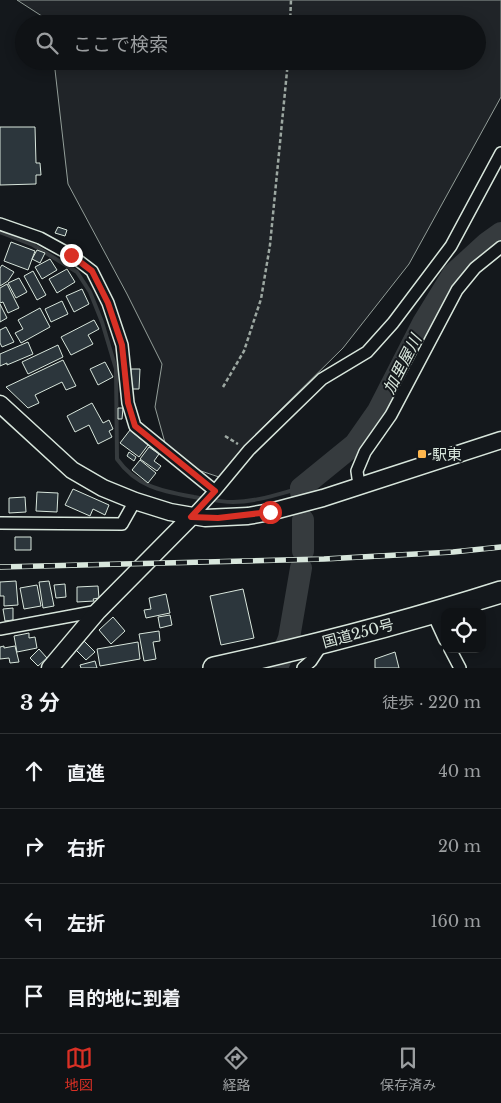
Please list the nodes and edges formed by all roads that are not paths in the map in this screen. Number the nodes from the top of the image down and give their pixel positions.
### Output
1 (501, 153) edge
2 (0, 224) edge
3 (501, 247) edge
4 (0, 404) edge
5 (501, 440) edge
6 (360, 485) junction
7 (215, 491) junction
8 (135, 501) junction
9 (191, 517) junction
10 (0, 523) edge
11 (501, 592) edge
12 (98, 611) junction
13 (433, 614) junction
14 (0, 629) edge
15 (441, 631) edge
16 (314, 645) junction
17 (452, 653) edge
18 (50, 668) edge
19 (214, 668) edge
20 (303, 668) edge
21 (460, 668) edge

1 - 7 street
2 - 7 street
3 - 6 street
4 - 8 street
5 - 6 street
6 - 9 street
7 - 9 street
8 - 9 street
8 - 10 street
9 - 12 street
11 - 13 highway, 国道250号
12 - 14 street
12 - 18 street
13 - 15 street
13 - 16 highway, 国道250号
16 - 19 highway, 国道250号
16 - 20 street
17 - 21 street

